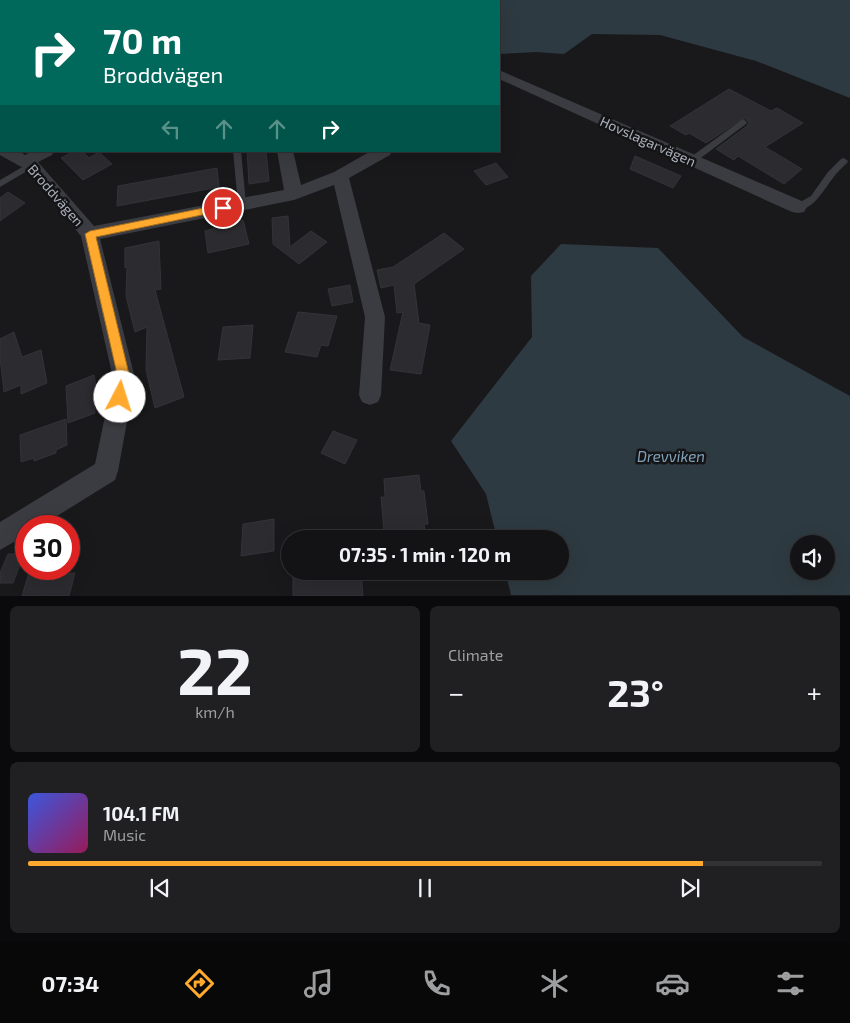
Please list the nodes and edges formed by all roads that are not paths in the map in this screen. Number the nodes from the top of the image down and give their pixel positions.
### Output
1 (502, 79) edge
2 (743, 122) dead end
3 (7, 152) edge
4 (45, 152) edge
5 (237, 152) edge
6 (285, 152) edge
7 (382, 152) edge
8 (691, 161) junction
9 (844, 161) dead end
10 (29, 163) junction
11 (340, 176) junction
12 (0, 184) edge
13 (294, 194) junction
14 (242, 204) junction
15 (798, 207) joint
16 (90, 234) junction
17 (370, 395) dead end
18 (0, 537) edge

1 - 8 street, Hovslagarvägen
2 - 8 lane
3 - 10 street, Broddvägen
4 - 10 street
5 - 14 lane
6 - 13 street
7 - 11 street, Broddvägen
8 - 15 street, Hovslagarvägen
9 - 15 lane
10 - 12 lane
10 - 16 street, Broddvägen
11 - 13 street, Broddvägen
11 - 17 street
13 - 14 street, Broddvägen
14 - 16 street, Broddvägen
16 - 18 street

